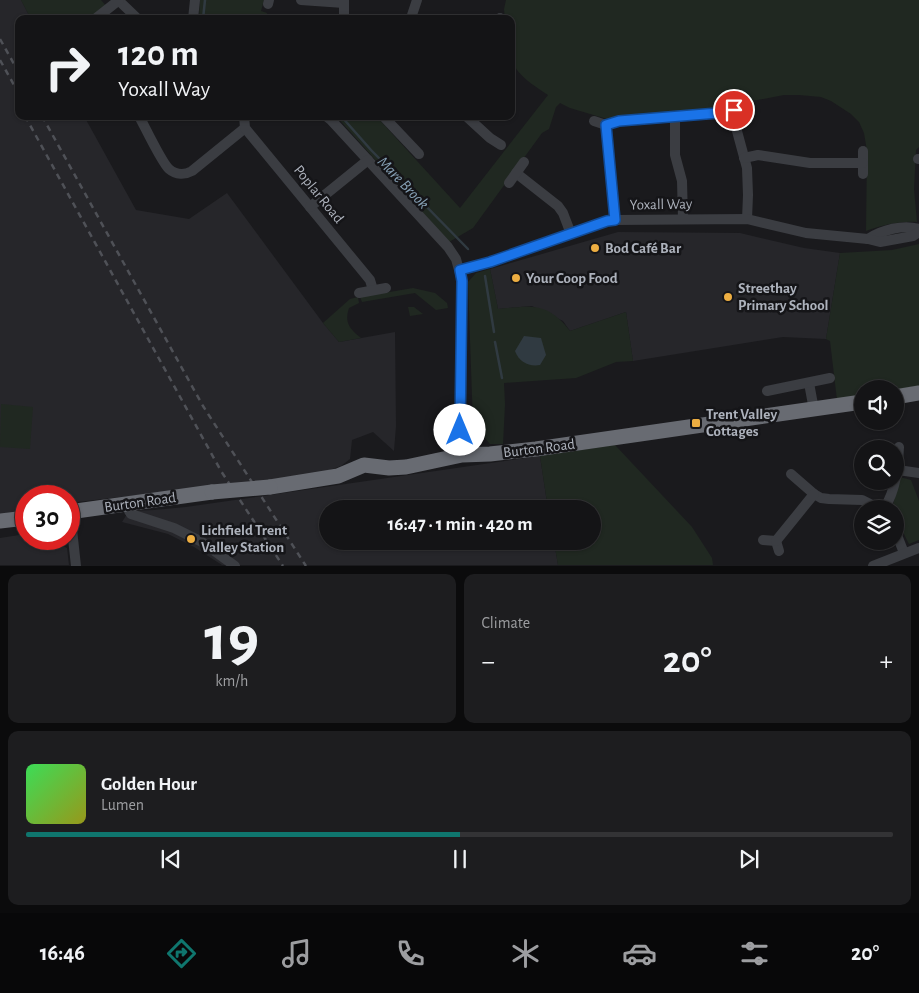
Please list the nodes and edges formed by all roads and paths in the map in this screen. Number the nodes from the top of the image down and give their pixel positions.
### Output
1 (118, 0) edge
2 (195, 0) edge
3 (302, 0) edge
4 (417, 0) edge
5 (344, 1) edge
6 (101, 15) edge
7 (134, 15) edge
8 (193, 15) edge
9 (344, 15) edge
10 (412, 15) edge
11 (745, 107) dead end
12 (731, 114) junction
13 (675, 117) junction
14 (141, 120) edge
15 (244, 120) edge
16 (331, 120) edge
17 (387, 120) edge
18 (470, 120) edge
19 (594, 120) dead end
20 (606, 125) junction
21 (245, 128) junction
22 (501, 145) dead end
23 (863, 151) dead end
24 (419, 154) dead end
25 (744, 158) junction
26 (368, 160) junction
27 (524, 162) dead end
28 (863, 163) junction
29 (516, 173) junction
30 (863, 174) dead end
31 (508, 183) dead end
32 (310, 206) junction
33 (683, 219) junction
34 (746, 219) junction
35 (615, 220) junction
36 (919, 230) edge
37 (571, 234) junction
38 (460, 270) junction
39 (386, 288) dead end
40 (372, 290) junction
41 (359, 293) dead end
42 (830, 378) dead end
43 (810, 382) junction
44 (771, 393) dead end
45 (919, 393) edge
46 (904, 396) edge
47 (854, 403) edge
48 (814, 410) junction
49 (462, 455) junction
50 (904, 471) edge
51 (919, 473) edge
52 (791, 474) dead end
53 (814, 494) junction
54 (862, 500) edge
55 (128, 504) junction
56 (80, 511) edge
57 (15, 519) edge
58 (0, 521) edge
59 (763, 540) dead end
60 (776, 541) junction
61 (919, 548) edge
62 (74, 550) edge
63 (903, 550) edge
64 (779, 551) dead end
65 (904, 553) junction
66 (76, 566) edge
67 (235, 566) edge
68 (873, 566) edge

1 - 6 street
1 - 7 street
2 - 8 street
3 - 5 street
4 - 10 street
5 - 9 street
11 - 12 street
12 - 13 street
12 - 25 street
13 - 20 street
13 - 33 street
14 - 21 street
15 - 21 street
16 - 26 street
17 - 24 street
18 - 22 street
19 - 20 street
20 - 35 street
21 - 32 street, Poplar Road
23 - 28 street
25 - 28 street
25 - 34 street
26 - 32 street
26 - 38 street
27 - 29 street
28 - 30 street
29 - 31 street
29 - 37 street
32 - 40 street, Poplar Road
33 - 34 street, Yoxall Way
33 - 35 street, Yoxall Way
34 - 36 street, Yoxall Way
35 - 37 street, Yoxall Way
37 - 38 street, Yoxall Way
38 - 49 street
39 - 40 street
40 - 41 street
42 - 43 street
43 - 44 street
43 - 48 street
45 - 46 highway
47 - 48 highway, Burton Road
48 - 49 highway, Burton Road
49 - 55 highway, Burton Road, bridge
50 - 51 street
52 - 53 street
53 - 54 street
53 - 60 street
55 - 56 highway, Burton Road
55 - 67 street
57 - 58 highway
59 - 60 street
60 - 64 street
61 - 65 street
62 - 66 street
63 - 65 street
65 - 68 street

